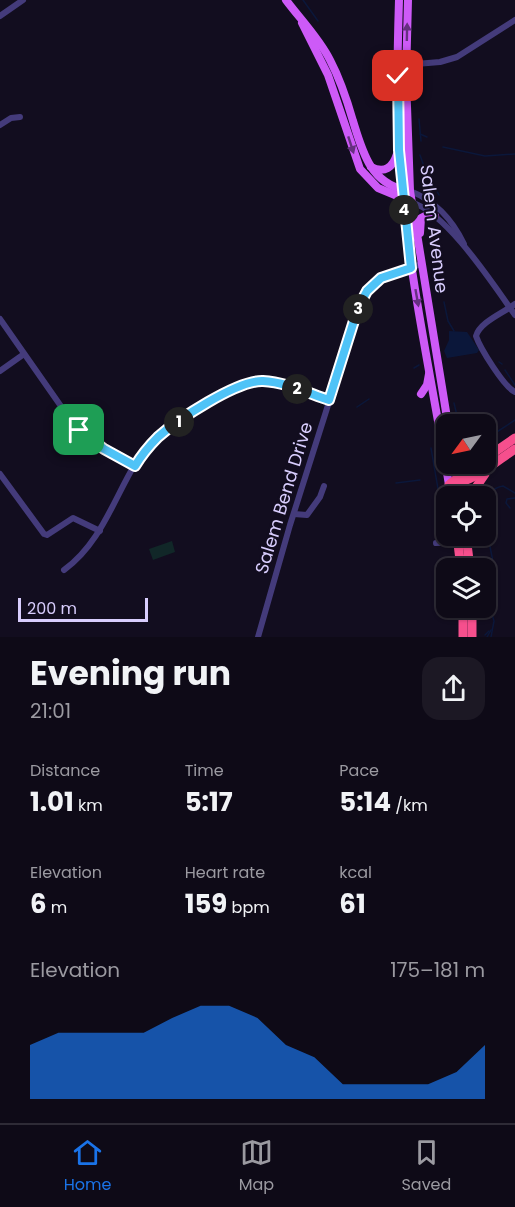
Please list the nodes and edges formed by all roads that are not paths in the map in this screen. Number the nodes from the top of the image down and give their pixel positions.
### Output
1 (23, 0) edge
2 (286, 0) edge
3 (399, 0) edge
4 (408, 0) edge
5 (0, 16) edge
6 (300, 19) junction
7 (515, 20) edge
8 (402, 64) junction
9 (20, 117) dead end
10 (0, 125) edge
11 (399, 140) junction
12 (370, 166) junction
13 (406, 190) junction
14 (407, 200) junction
15 (435, 216) junction
16 (418, 246) junction
17 (465, 247) junction
18 (421, 264) junction
19 (411, 268) junction
20 (512, 306) edge
21 (515, 315) edge
22 (0, 319) edge
23 (24, 354) junction
24 (430, 370) junction
25 (0, 371) edge
26 (515, 392) edge
27 (421, 394) dead end
28 (329, 400) junction
29 (446, 414) edge
30 (515, 438) edge
31 (515, 450) edge
32 (496, 453) edge
33 (496, 457) edge
34 (135, 466) junction
35 (0, 474) edge
36 (455, 474) edge
37 (465, 474) edge
38 (476, 474) edge
39 (455, 482) junction
40 (324, 486) dead end
41 (454, 486) edge
42 (456, 486) edge
43 (294, 514) junction
44 (99, 531) junction
45 (64, 570) dead end
46 (464, 618) edge
47 (472, 618) edge
48 (258, 637) edge
49 (465, 637) edge
50 (472, 637) edge

1 - 5 street
2 - 6 main road
3 - 8 main road, Salem Avenue
8 -> 4 main road, Salem Avenue
6 - 12 main road
6 -> 14 main road
7 - 8 street
8 - 11 main road, Salem Avenue
8 - 13 main road, Salem Avenue
9 - 10 street
11 - 12 main road
11 - 13 main road, Salem Avenue
12 - 13 main road
13 - 14 main road, Salem Avenue
13 - 17 street
14 - 15 street
14 - 16 main road, Salem Avenue
14 - 19 main road, Salem Avenue
15 - 16 main road
15 - 17 street
16 - 18 main road, Salem Avenue
17 - 20 street
18 - 19 street, Salem Bend Drive
18 - 29 main road, Salem Avenue
19 -> 24 main road, Salem Avenue
19 - 28 street, Salem Bend Drive
20 - 21 street
20 - 26 street
22 - 23 street
23 - 25 street
23 - 34 street
24 - 27 main road
24 - 39 main road, Salem Avenue
28 - 34 street
28 - 43 street, Salem Bend Drive
30 - 32 highway
31 - 33 highway
34 - 44 street
35 - 44 street
36 - 39 main road, Salem Avenue
37 - 39 highway
38 - 39 highway
39 - 41 highway, Salem Avenue
39 - 42 highway, Salem Avenue
40 - 43 street
43 - 48 street, Salem Bend Drive
44 - 45 street
46 - 49 highway
47 - 50 highway

